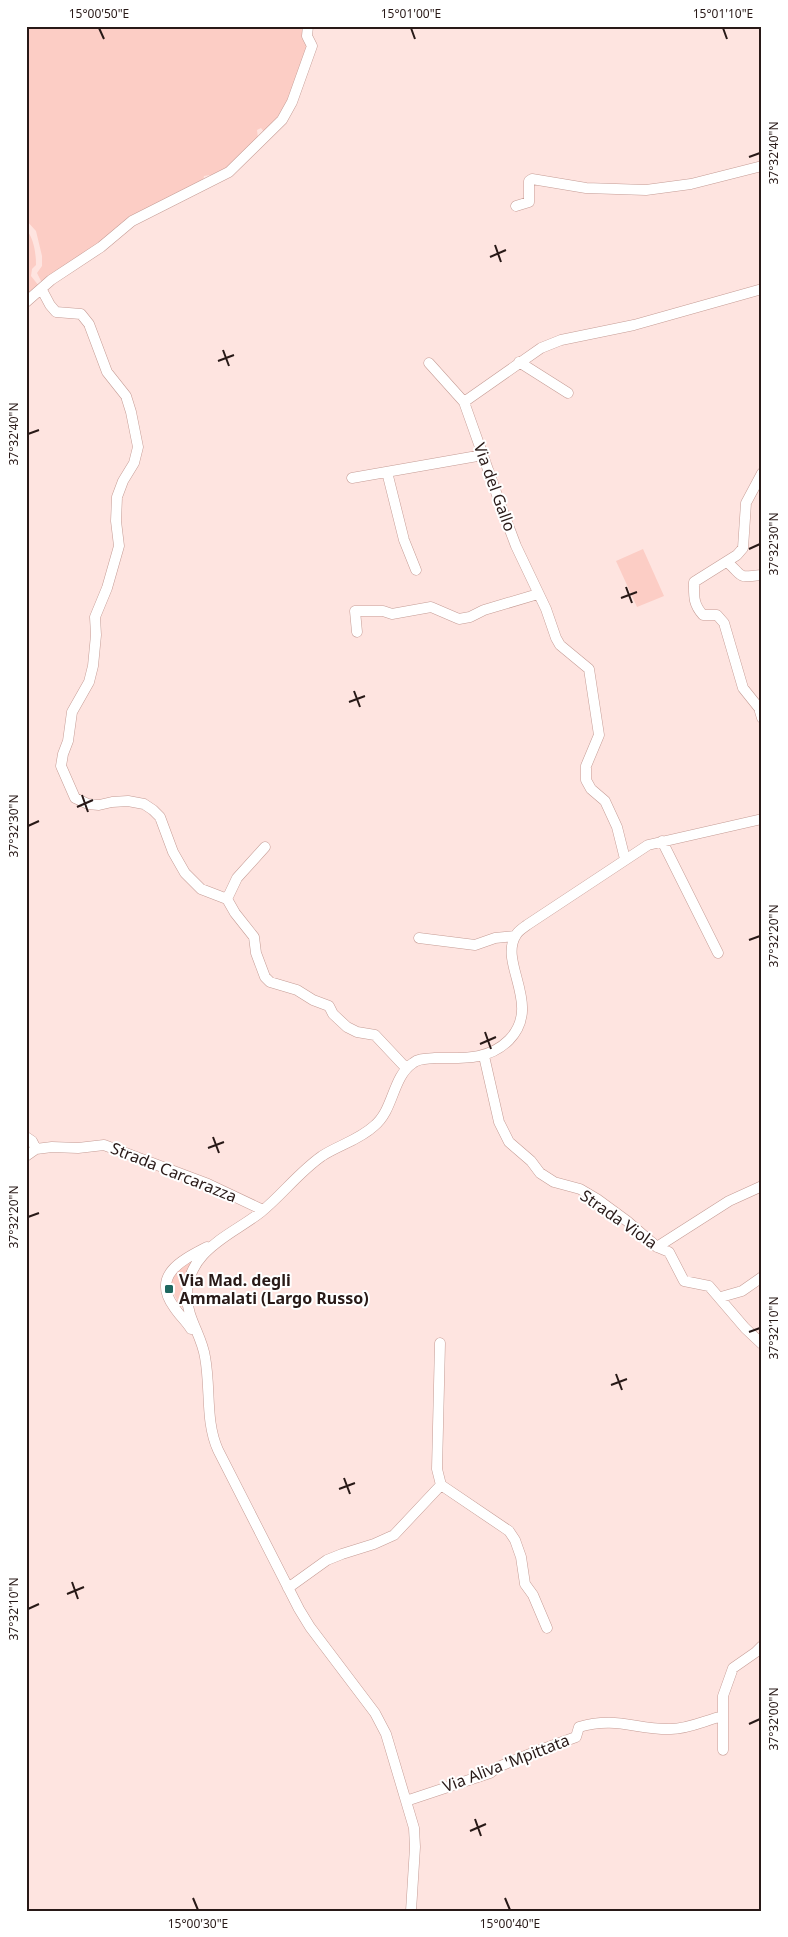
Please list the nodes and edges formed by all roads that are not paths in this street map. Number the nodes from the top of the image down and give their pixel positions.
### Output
1 (308, 26) edge
2 (762, 166) edge
3 (516, 206) dead end
4 (762, 289) edge
5 (42, 290) junction
6 (26, 302) edge
7 (519, 362) junction
8 (430, 363) dead end
9 (568, 392) dead end
10 (464, 402) junction
11 (483, 455) junction
12 (387, 472) junction
13 (762, 472) edge
14 (352, 478) dead end
15 (727, 562) junction
16 (416, 570) dead end
17 (762, 576) edge
18 (538, 594) junction
19 (357, 632) dead end
20 (762, 718) edge
21 (762, 819) edge
22 (662, 841) junction
23 (265, 847) dead end
24 (625, 859) junction
25 (227, 899) junction
26 (515, 936) junction
27 (419, 938) dead end
28 (718, 953) dead end
29 (484, 1056) junction
30 (406, 1068) junction
31 (26, 1137) edge
32 (36, 1149) junction
33 (26, 1156) edge
34 (762, 1186) edge
35 (263, 1210) junction
36 (221, 1240) junction
37 (657, 1248) junction
38 (762, 1277) edge
39 (721, 1298) junction
40 (199, 1340) junction
41 (440, 1343) dead end
42 (762, 1344) edge
43 (442, 1485) junction
44 (288, 1588) junction
45 (547, 1628) dead end
46 (762, 1646) edge
47 (723, 1716) junction
48 (723, 1750) dead end
49 (406, 1801) junction
50 (411, 1911) edge

1 - 5 street
2 - 3 street
4 - 7 street
5 - 6 street
5 - 25 street
7 - 9 street
7 - 10 street
8 - 10 street
10 - 11 street, Via del Gallo
11 - 12 street
11 - 18 street, Via del Gallo
12 - 14 street
12 - 16 street
13 - 15 street
15 - 17 street
15 - 20 street
18 - 19 street
18 - 24 street, Via del Gallo
21 - 22 street
22 - 24 street
22 - 28 street
23 - 25 street
24 - 26 street
25 - 30 street
26 - 27 street
26 - 29 street
29 - 30 street
29 - 37 street, Strada Viola
30 - 35 street
31 - 32 street
32 - 33 street
32 - 35 street, Strada Carcarazza
34 - 37 street
35 - 36 street
36 - 40 street
36 - 40 street
37 - 39 street, Strada Viola
38 - 39 street
39 - 42 street, Strada Viola
40 - 44 street
41 - 43 street
43 - 44 street
43 - 45 street
44 - 49 street
46 - 47 street
47 - 48 street
47 - 49 street, Via Aliva 'Mpittata
49 - 50 street

